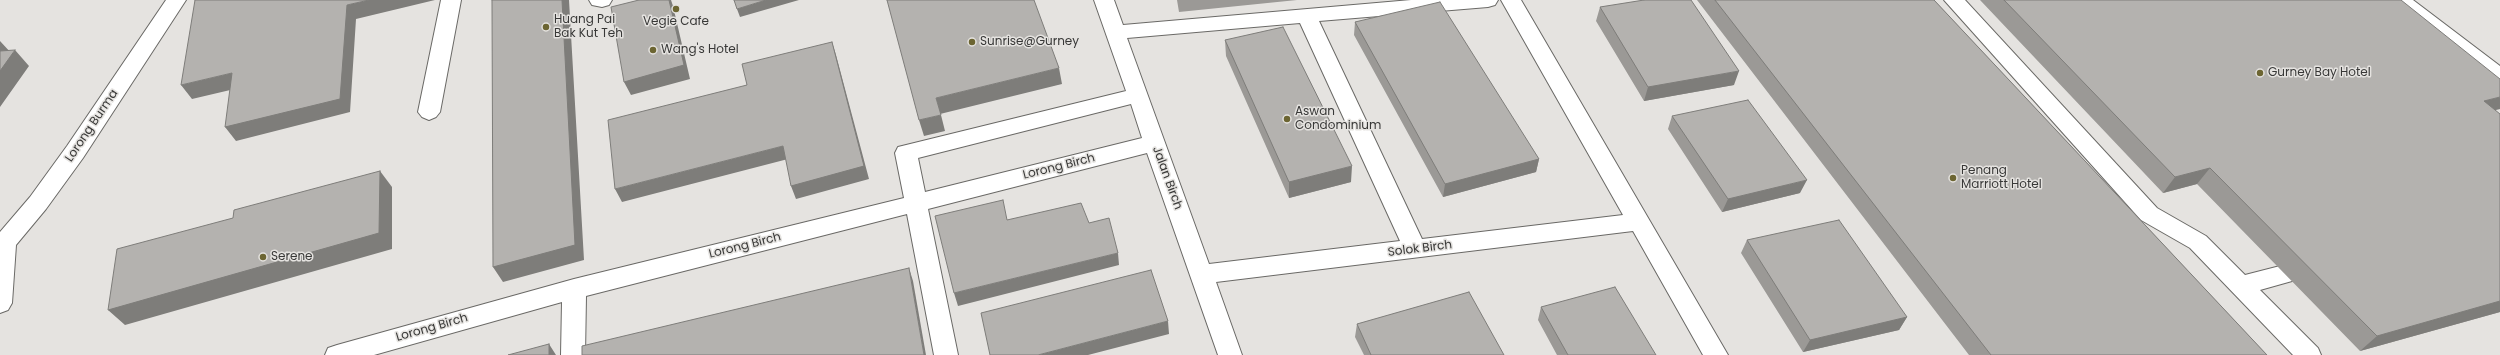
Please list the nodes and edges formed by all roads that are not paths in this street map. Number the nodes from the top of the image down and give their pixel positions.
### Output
1 (176, 0) edge
2 (451, 0) edge
3 (1104, 0) edge
4 (1488, 0) edge
5 (1510, 0) edge
6 (1954, 0) edge
7 (2400, 0) edge
8 (1306, 14) junction
9 (1116, 32) junction
10 (2500, 77) edge
11 (1138, 95) junction
12 (428, 112) dead end
13 (1155, 143) junction
14 (915, 204) junction
15 (1637, 222) junction
16 (2, 245) edge
17 (1416, 250) junction
18 (1202, 274) junction
19 (2284, 274) dead end
20 (2241, 286) junction
21 (574, 288) junction
22 (0, 303) edge
23 (337, 355) edge
24 (573, 355) edge
25 (946, 355) edge
26 (1230, 355) edge
27 (1716, 355) edge
28 (2309, 355) edge

1 - 16 street, Lorong Burma
2 - 12 street
3 - 9 street, Jalan Birch
4 - 8 street
5 - 15 street
6 - 20 street
7 - 10 street
8 - 9 street
8 - 17 street
9 - 11 street, Jalan Birch
11 - 13 street, Jalan Birch
11 - 14 street
13 - 14 street, Lorong Birch
13 - 18 street, Jalan Birch
14 - 21 street, Lorong Birch
14 - 25 street
15 - 17 street, Solok Birch
15 - 27 street
16 - 22 street
17 - 18 street, Solok Birch
18 - 26 street, Jalan Birch
19 - 20 street
20 - 28 street
21 - 23 street, Lorong Birch
21 - 24 street

